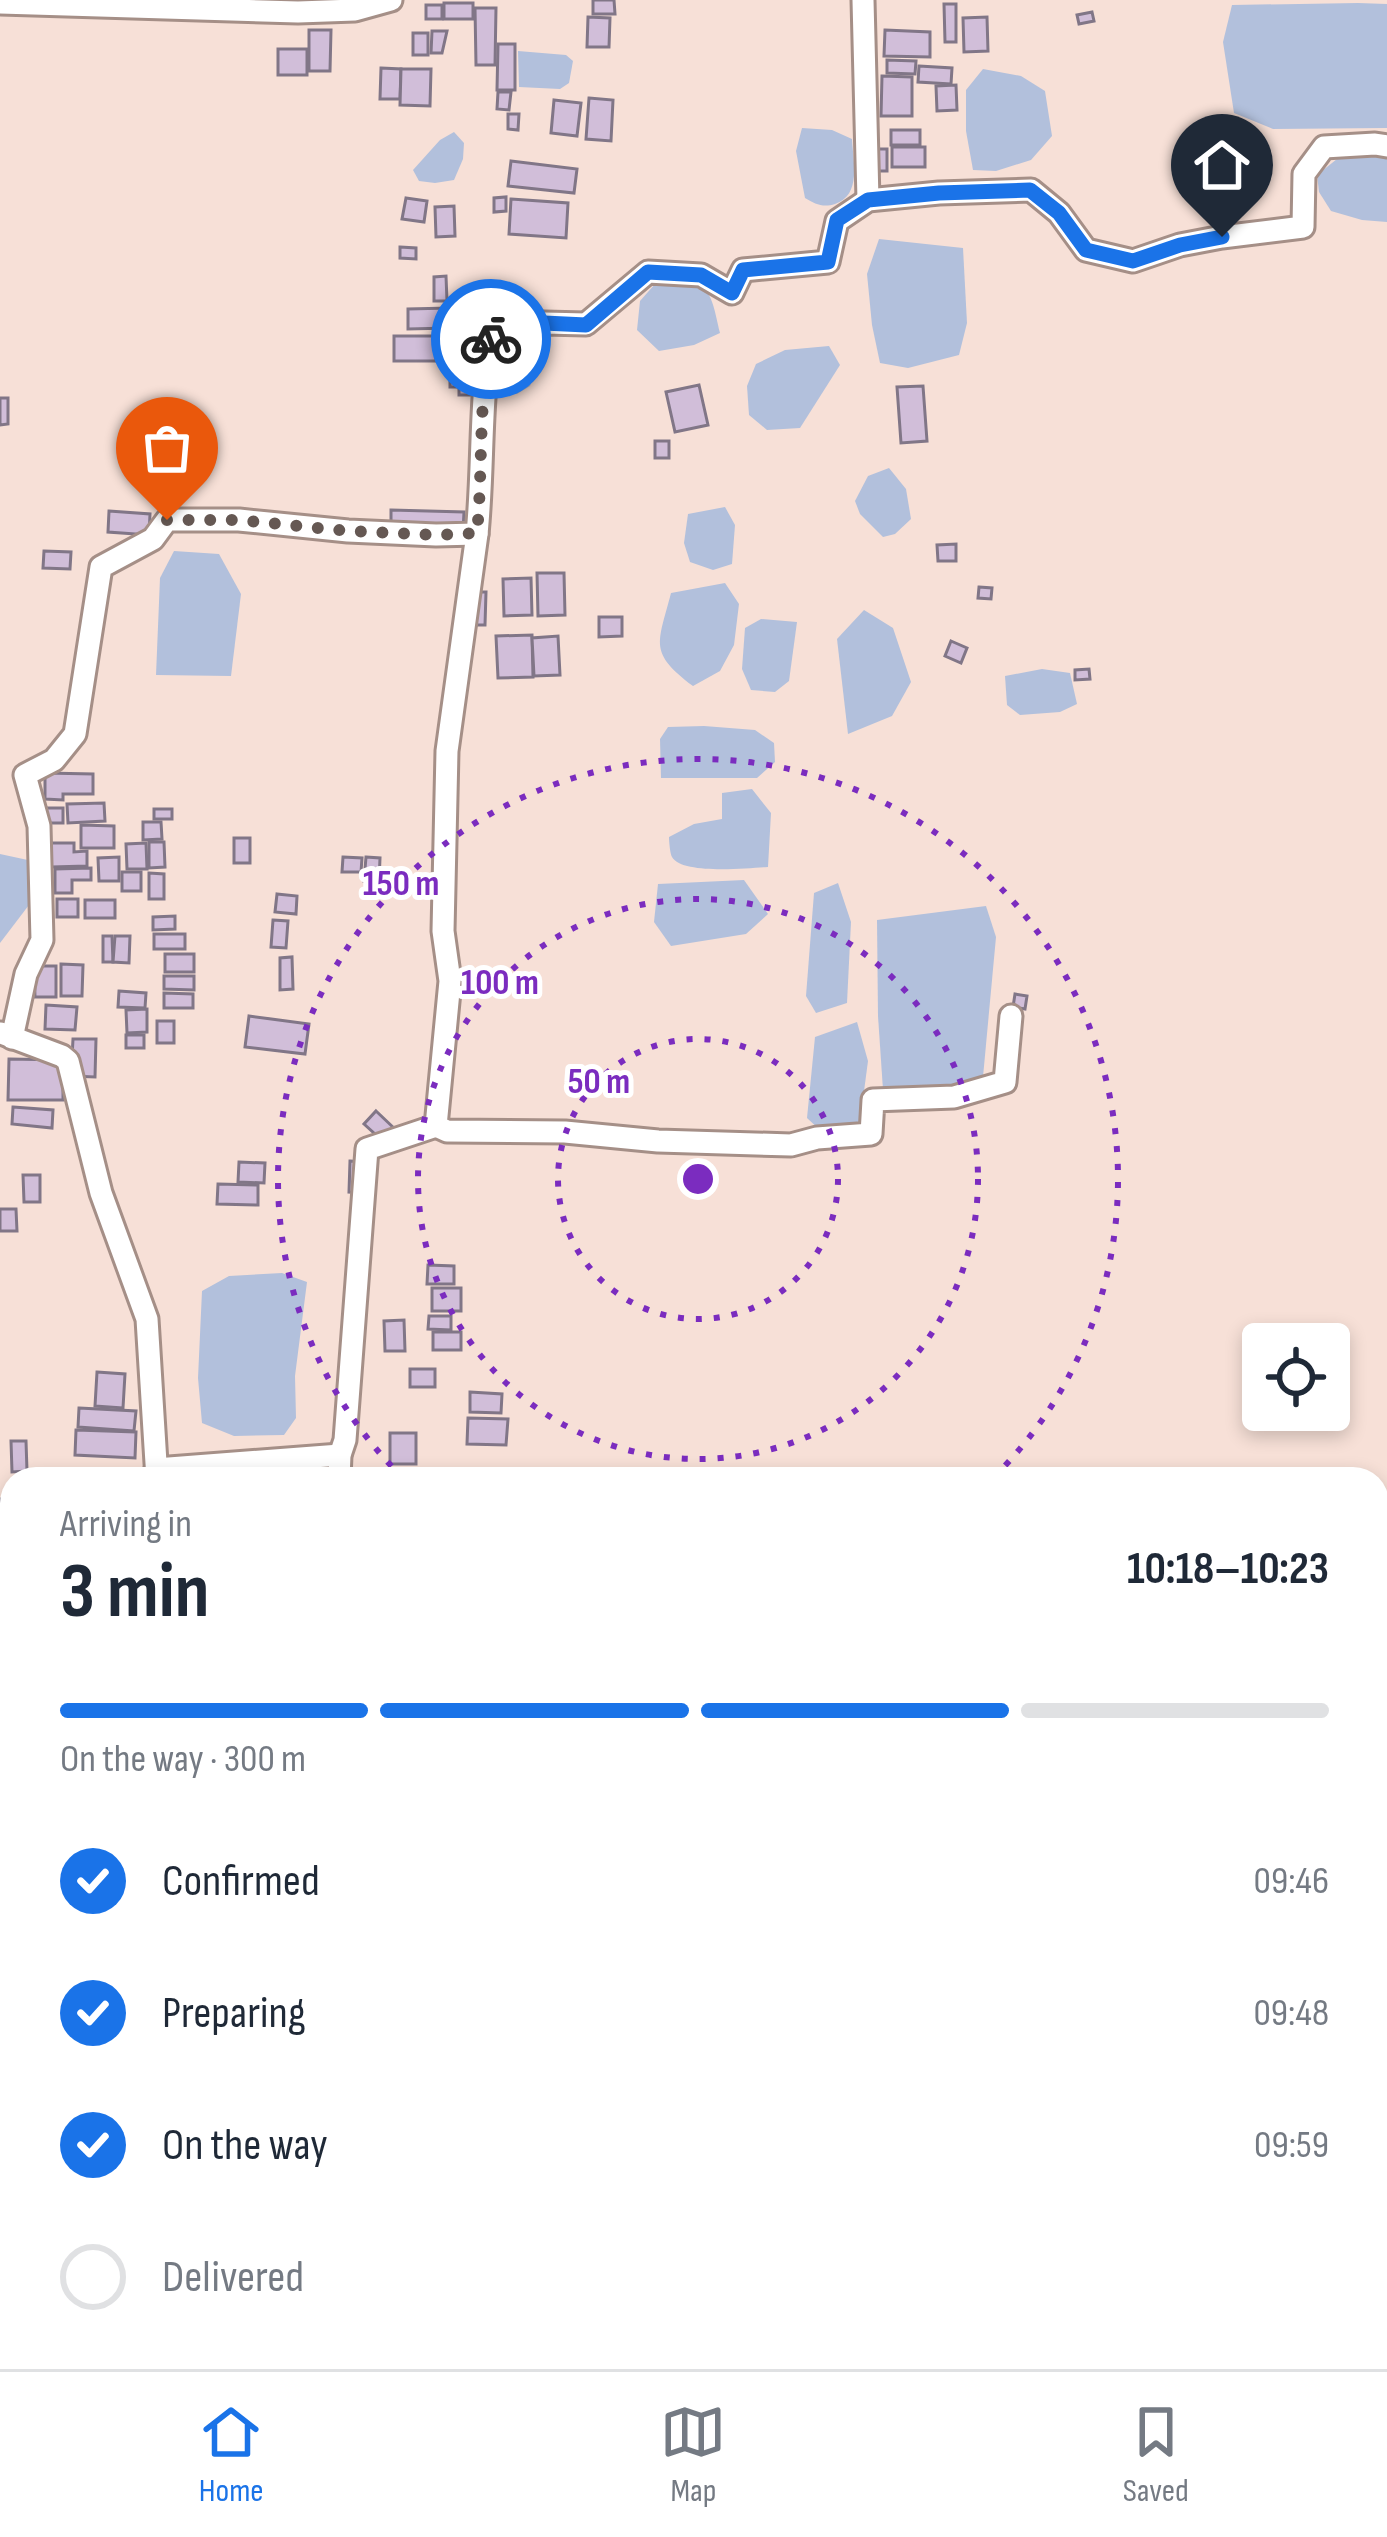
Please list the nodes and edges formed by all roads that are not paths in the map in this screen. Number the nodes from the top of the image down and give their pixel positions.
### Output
1 (391, 0) edge
2 (862, 0) edge
3 (0, 3) edge
4 (1387, 146) edge
5 (868, 200) junction
6 (477, 533) junction
7 (1011, 1016) dead end
8 (6, 1035) edge
9 (436, 1126) junction
10 (340, 1455) junction
11 (157, 1467) edge
12 (224, 1467) edge
13 (340, 1467) edge

1 - 3 street
2 - 5 street
4 - 5 street
5 - 6 street
6 - 8 street
6 - 9 street
7 - 9 street
8 - 11 street
9 - 10 street
10 - 12 street
10 - 13 street

